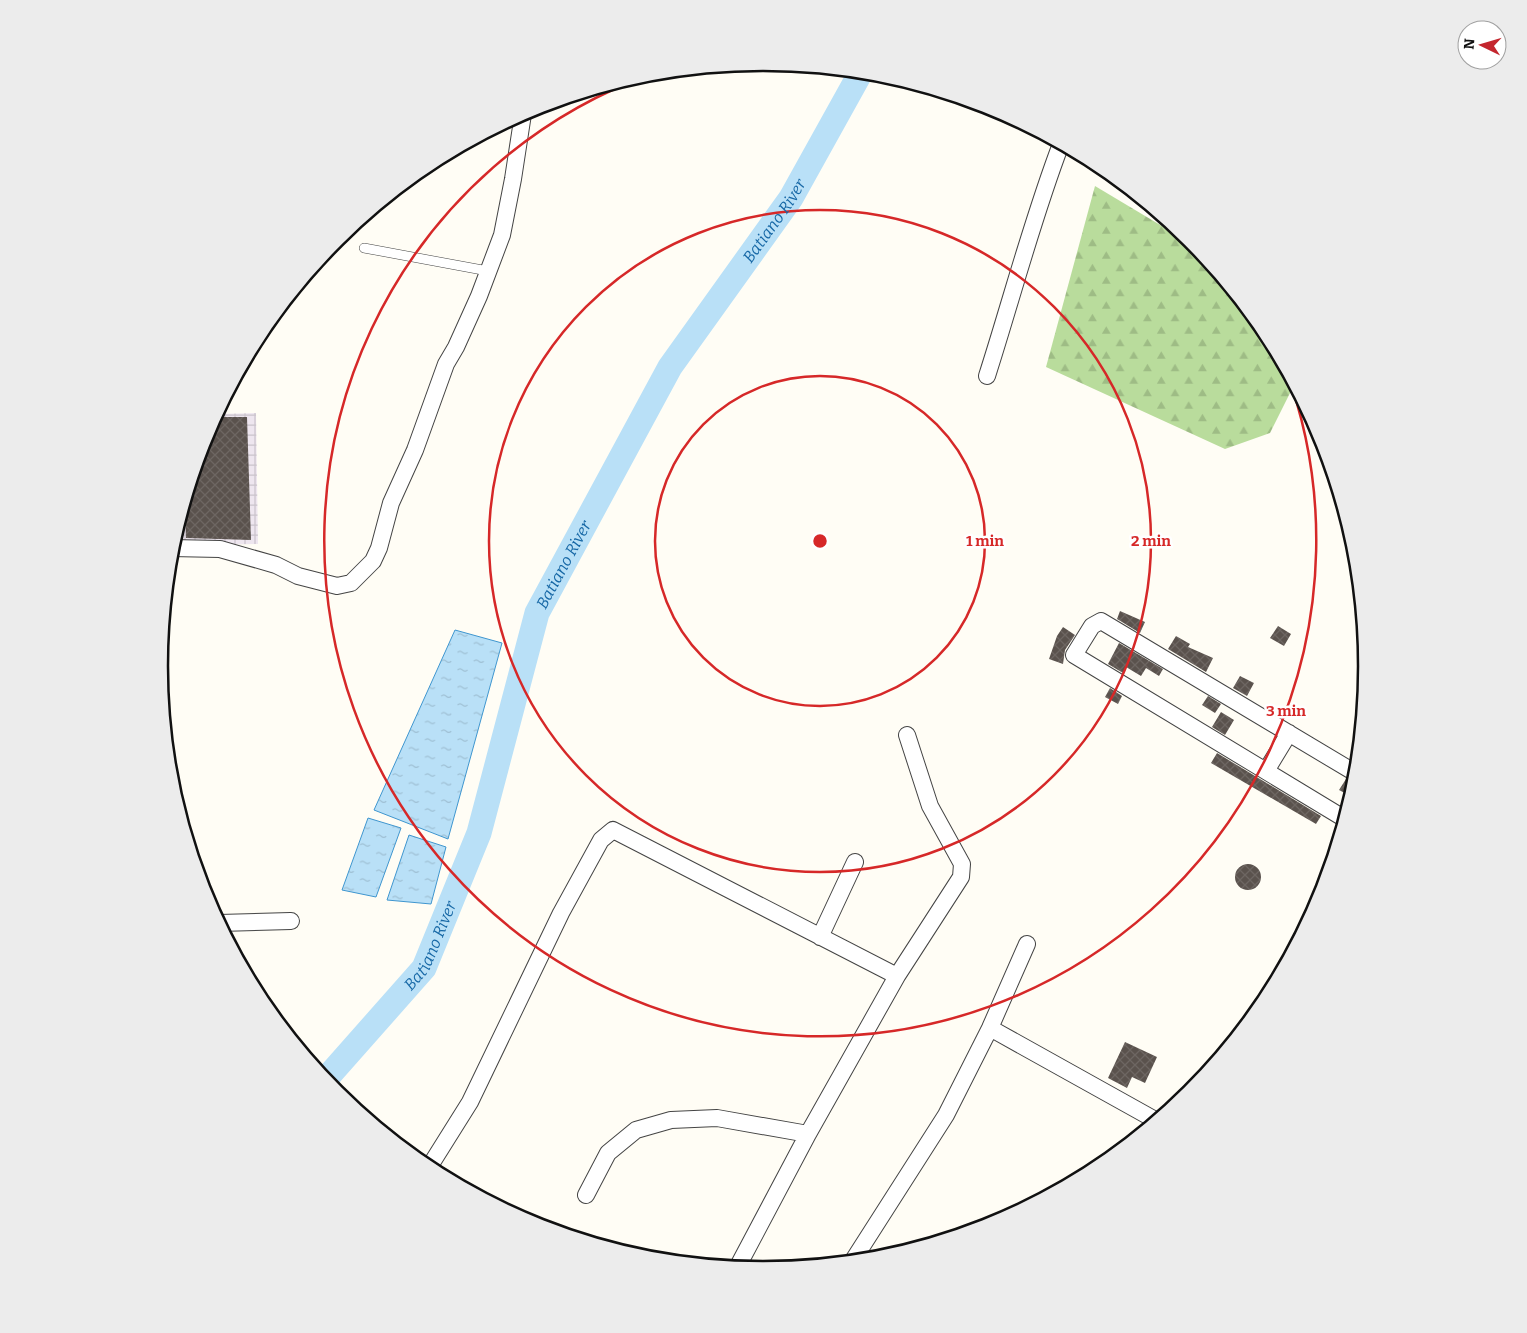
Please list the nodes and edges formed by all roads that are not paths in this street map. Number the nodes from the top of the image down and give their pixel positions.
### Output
1 (522, 123) edge
2 (1059, 150) edge
3 (364, 248) dead end
4 (488, 272) junction
5 (988, 376) dead end
6 (180, 548) edge
7 (1289, 733) junction
8 (907, 735) dead end
9 (1349, 769) edge
10 (1266, 771) junction
11 (1339, 815) edge
12 (855, 862) dead end
13 (291, 921) dead end
14 (227, 923) edge
15 (820, 937) junction
16 (1027, 944) dead end
17 (897, 976) junction
18 (990, 1028) junction
19 (1151, 1118) edge
20 (808, 1134) junction
21 (433, 1161) edge
22 (586, 1195) dead end
23 (857, 1254) edge
24 (741, 1261) edge

1 - 4 street
2 - 5 street
3 - 4 lane
4 - 6 street
7 - 9 street
7 - 10 street
7 - 10 street
8 - 17 street
10 - 11 street
12 - 15 street
13 - 14 street
15 - 17 street
15 - 21 street
16 - 18 street
17 - 20 street
18 - 19 street
18 - 23 street
20 - 22 street
20 - 24 street

